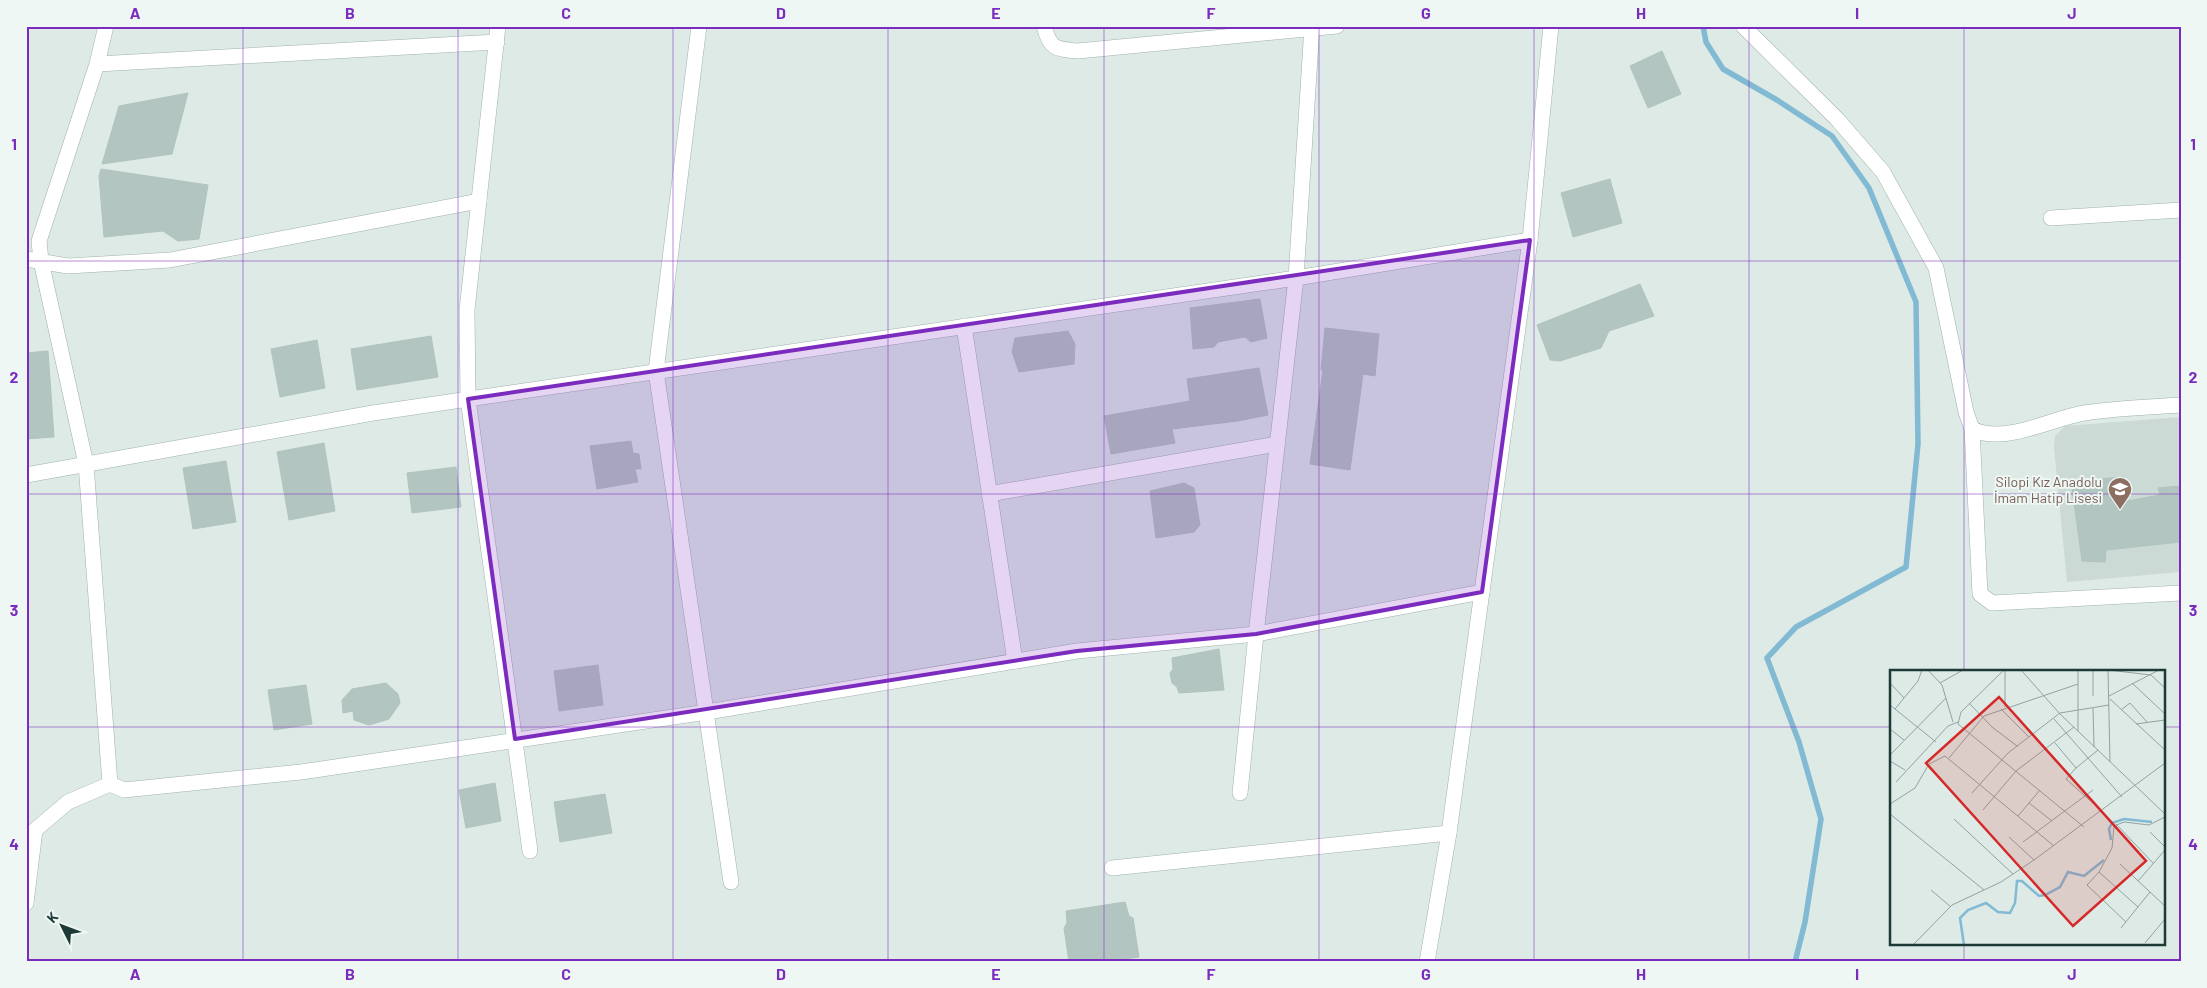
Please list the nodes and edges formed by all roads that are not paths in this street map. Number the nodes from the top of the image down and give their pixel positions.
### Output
1 (106, 26) edge
2 (498, 26) edge
3 (699, 26) edge
4 (1044, 26) edge
5 (1337, 26) edge
6 (1551, 26) edge
7 (1743, 26) edge
8 (1312, 28) edge
9 (497, 42) junction
10 (97, 64) junction
11 (480, 201) junction
12 (2181, 210) edge
13 (2051, 218) dead end
14 (1530, 240) junction
15 (34, 260) edge
16 (1296, 278) junction
17 (964, 326) junction
18 (656, 371) junction
19 (468, 399) junction
20 (2181, 405) edge
21 (1972, 429) junction
22 (1277, 444) junction
23 (86, 464) junction
24 (26, 475) edge
25 (989, 494) junction
26 (1482, 592) junction
27 (2181, 593) edge
28 (1256, 634) junction
29 (1014, 661) junction
30 (707, 712) junction
31 (515, 739) junction
32 (110, 784) junction
33 (1240, 793) dead end
34 (1449, 833) junction
35 (530, 852) dead end
36 (1112, 868) dead end
37 (732, 882) dead end
38 (26, 902) edge
39 (1427, 962) edge

1 - 10 street
2 - 9 street
3 - 18 street
4 - 8 street
5 - 8 street
6 - 14 street
7 - 21 street
8 - 16 street
9 - 10 street
9 - 11 street
10 - 15 street
11 - 15 street
11 - 19 street
12 - 13 street
14 - 16 street
14 - 26 street
15 - 23 street
16 - 17 street
16 - 22 street
17 - 18 street
17 - 25 street
18 - 19 street
18 - 30 street
19 - 23 street
19 - 31 street
20 - 21 street
21 - 27 street
22 - 25 street
22 - 28 street
23 - 24 street
23 - 32 street
25 - 29 street
26 - 28 street
26 - 34 street
28 - 29 street
28 - 33 street
29 - 30 street
30 - 31 street
30 - 37 street
31 - 32 street
31 - 35 street
32 - 38 street
34 - 36 street
34 - 39 street

